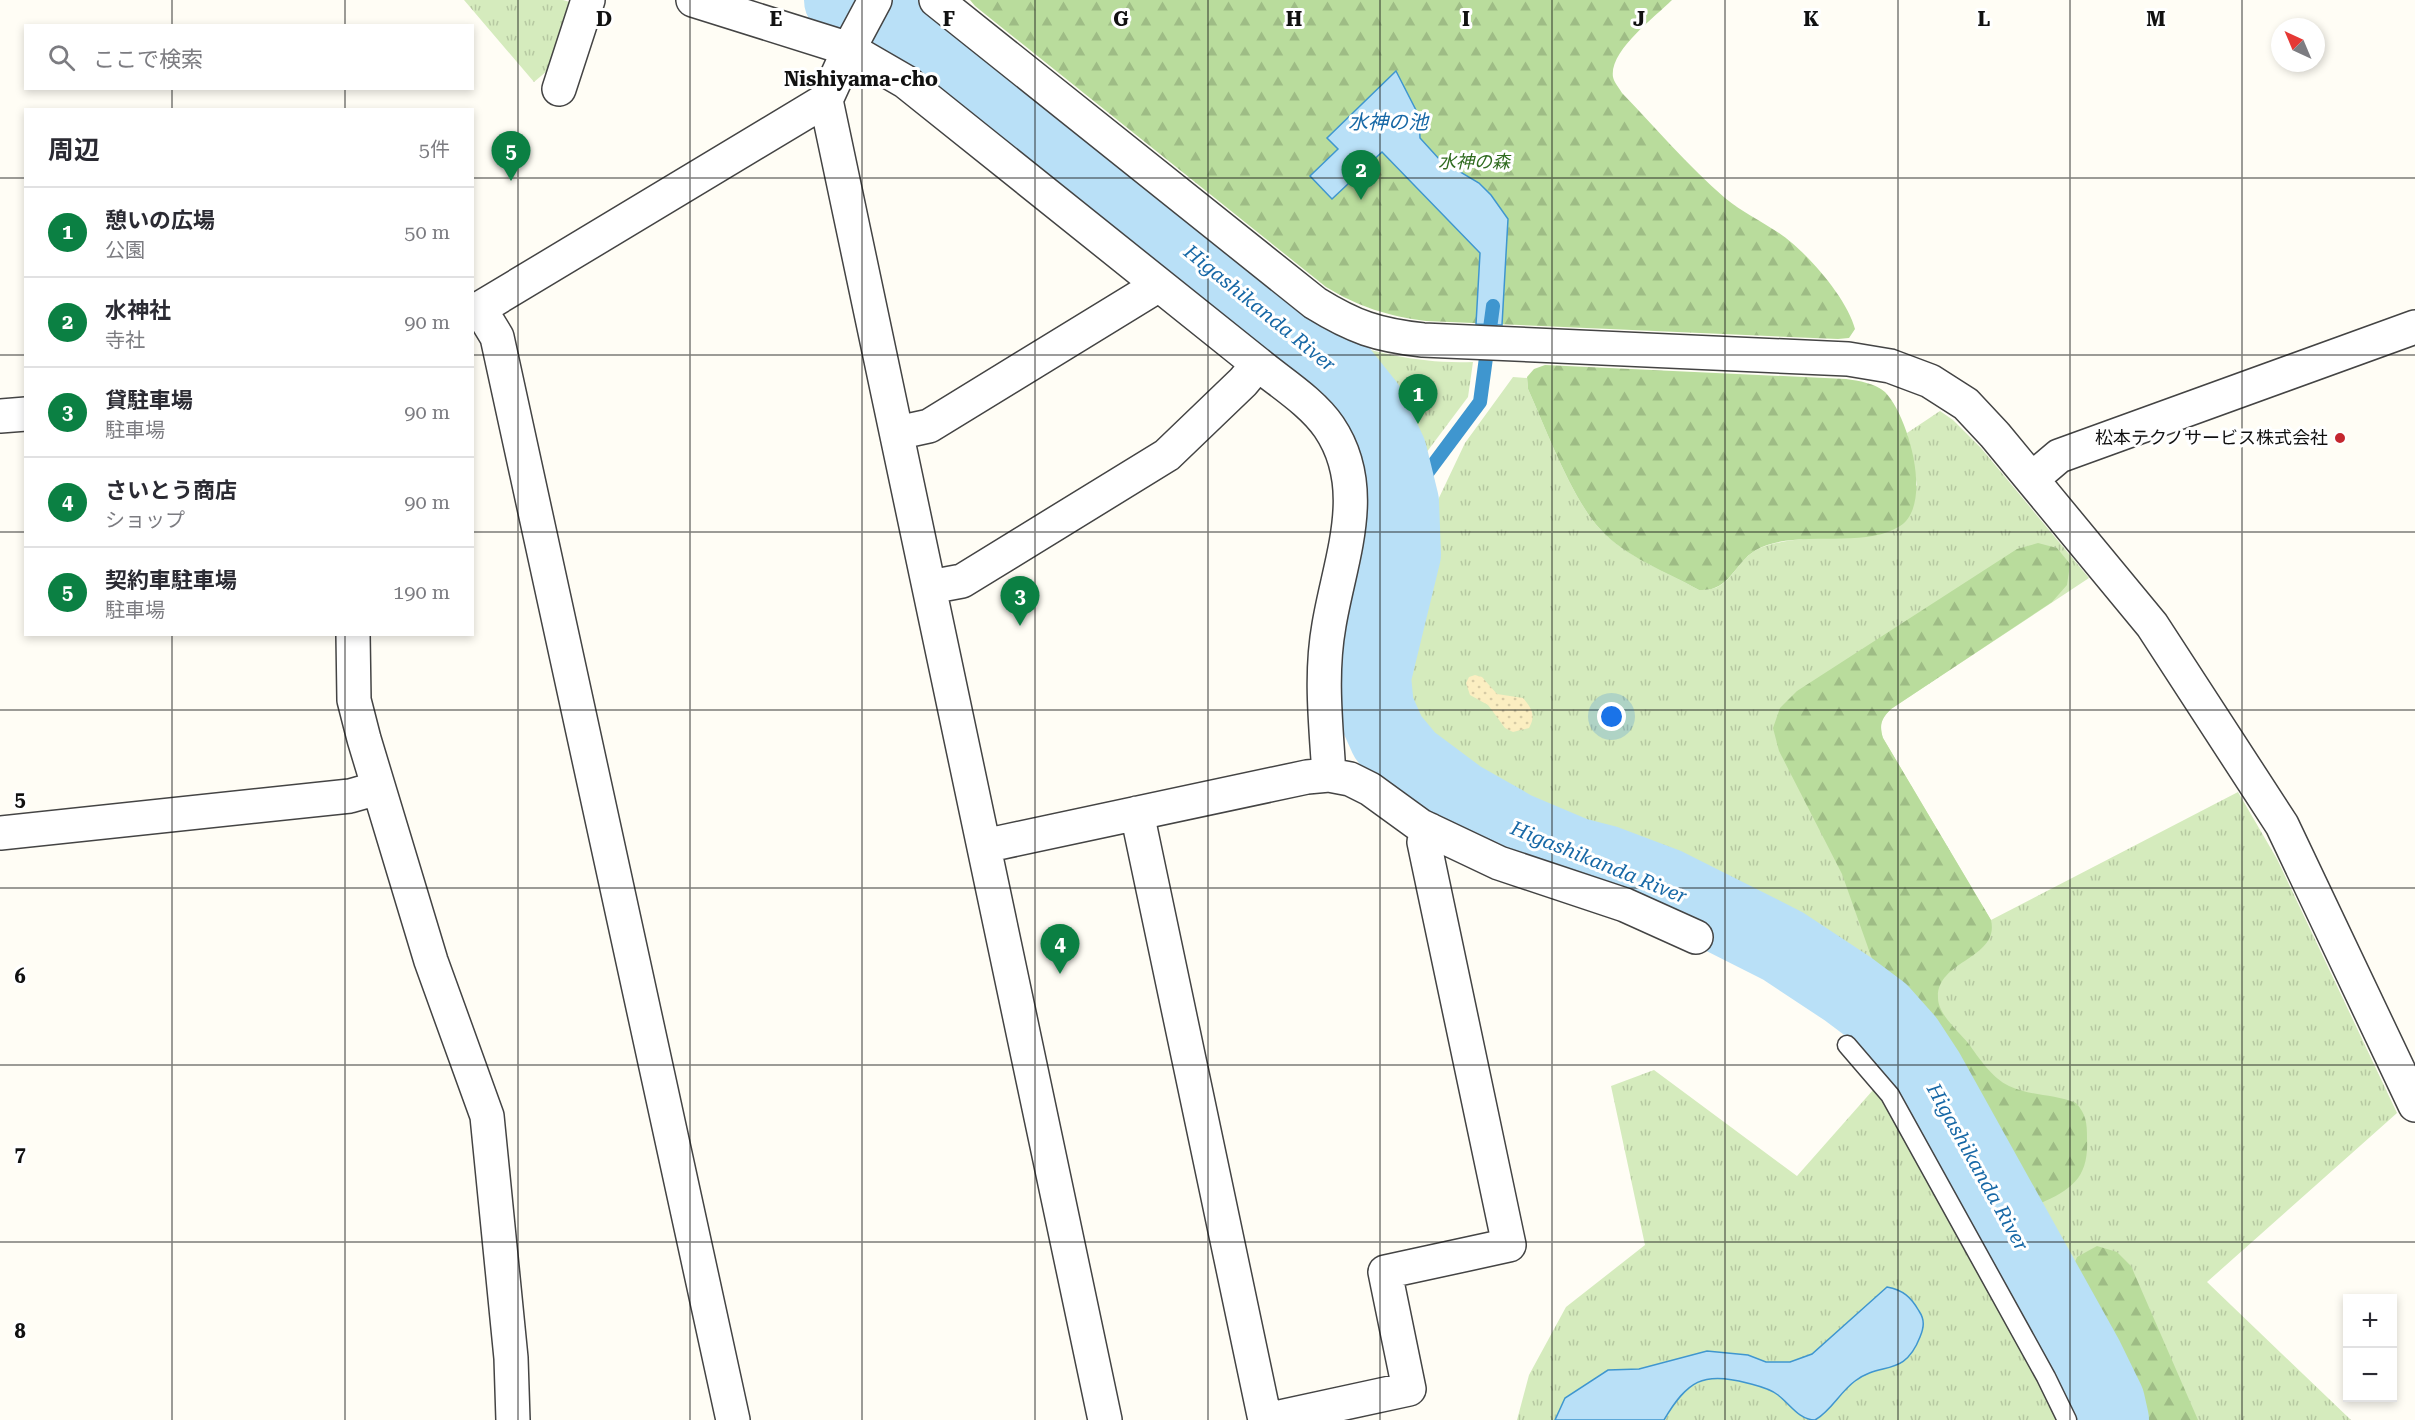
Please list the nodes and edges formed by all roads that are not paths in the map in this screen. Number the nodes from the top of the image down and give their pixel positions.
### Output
1 (588, 0) edge
2 (693, 0) edge
3 (874, 0) edge
4 (936, 0) edge
5 (850, 46) junction
6 (559, 89) dead end
7 (826, 100) junction
8 (1159, 285) junction
9 (476, 311) edge
10 (2415, 327) edge
11 (1258, 364) junction
12 (24, 414) edge
13 (0, 416) edge
14 (897, 433) junction
15 (2032, 479) junction
16 (930, 587) junction
17 (353, 636) edge
18 (1329, 775) junction
19 (378, 788) junction
20 (1137, 813) junction
21 (1430, 830) junction
22 (0, 833) edge
23 (984, 846) junction
24 (1696, 937) dead end
25 (1847, 1045) dead end
26 (2415, 1105) edge
27 (513, 1420) edge
28 (734, 1420) edge
29 (1103, 1420) edge
30 (1266, 1420) edge
31 (2067, 1420) edge

1 - 6 street
2 - 5 street
3 - 5 street
4 - 15 street
5 - 7 street
5 - 8 street
7 - 9 street
7 - 14 street
8 - 11 street
8 - 14 street
9 - 28 street
10 - 15 street
11 - 16 street
11 - 18 street
12 - 13 street
14 - 16 street
15 - 26 street
16 - 23 street
17 - 19 street
18 - 20 street
18 - 21 street
19 - 22 street
19 - 27 street
20 - 23 street
20 - 30 street
21 - 24 street
21 - 30 street
23 - 29 street
25 - 31 lane

